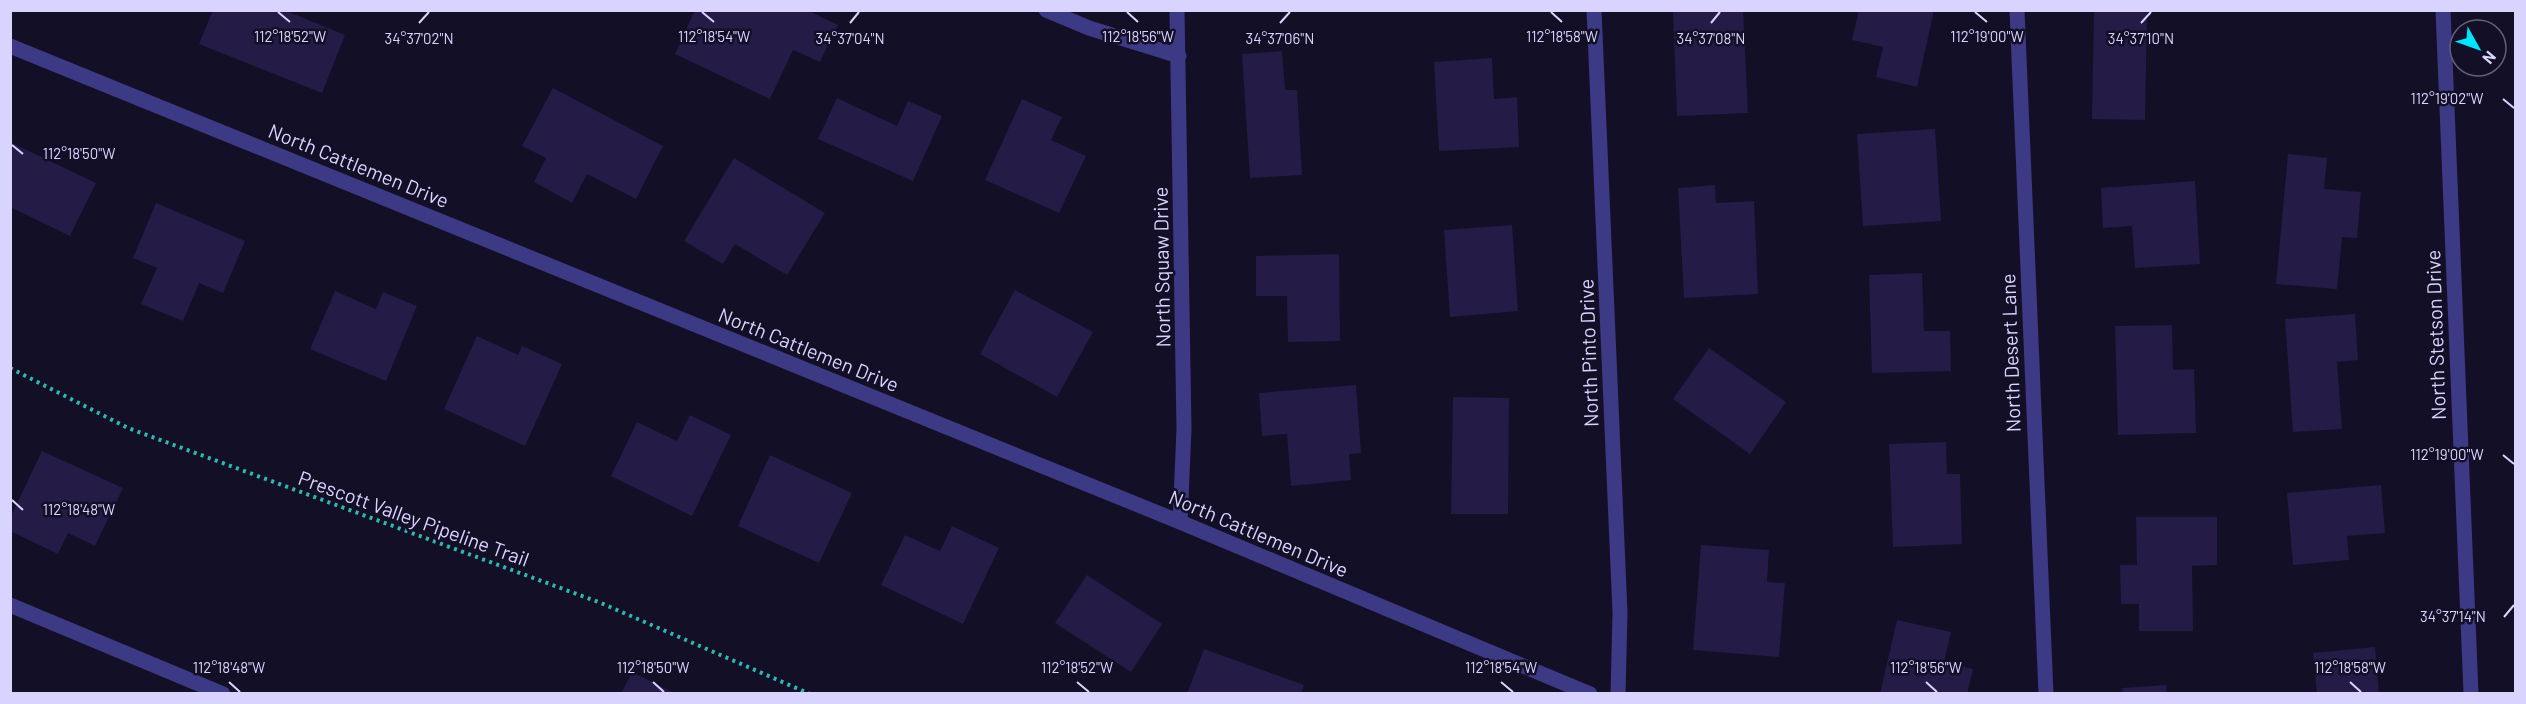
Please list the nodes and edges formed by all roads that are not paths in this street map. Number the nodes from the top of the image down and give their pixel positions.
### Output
1 (1046, 10) edge
2 (1177, 10) edge
3 (1594, 10) edge
4 (2017, 10) edge
5 (2443, 10) edge
6 (10, 46) edge
7 (1179, 56) junction
8 (1180, 522) junction
9 (10, 605) edge
10 (223, 693) edge
11 (1590, 693) edge
12 (1618, 693) edge
13 (2046, 693) edge
14 (2471, 693) edge

1 - 7 street
2 - 7 street, North Squaw Drive
3 - 12 street, North Pinto Drive
4 - 13 street, North Desert Lane
5 - 14 street, North Stetson Drive
6 - 8 street, North Cattlemen Drive
7 - 8 street, North Squaw Drive
8 - 11 street, North Cattlemen Drive
9 - 10 street

